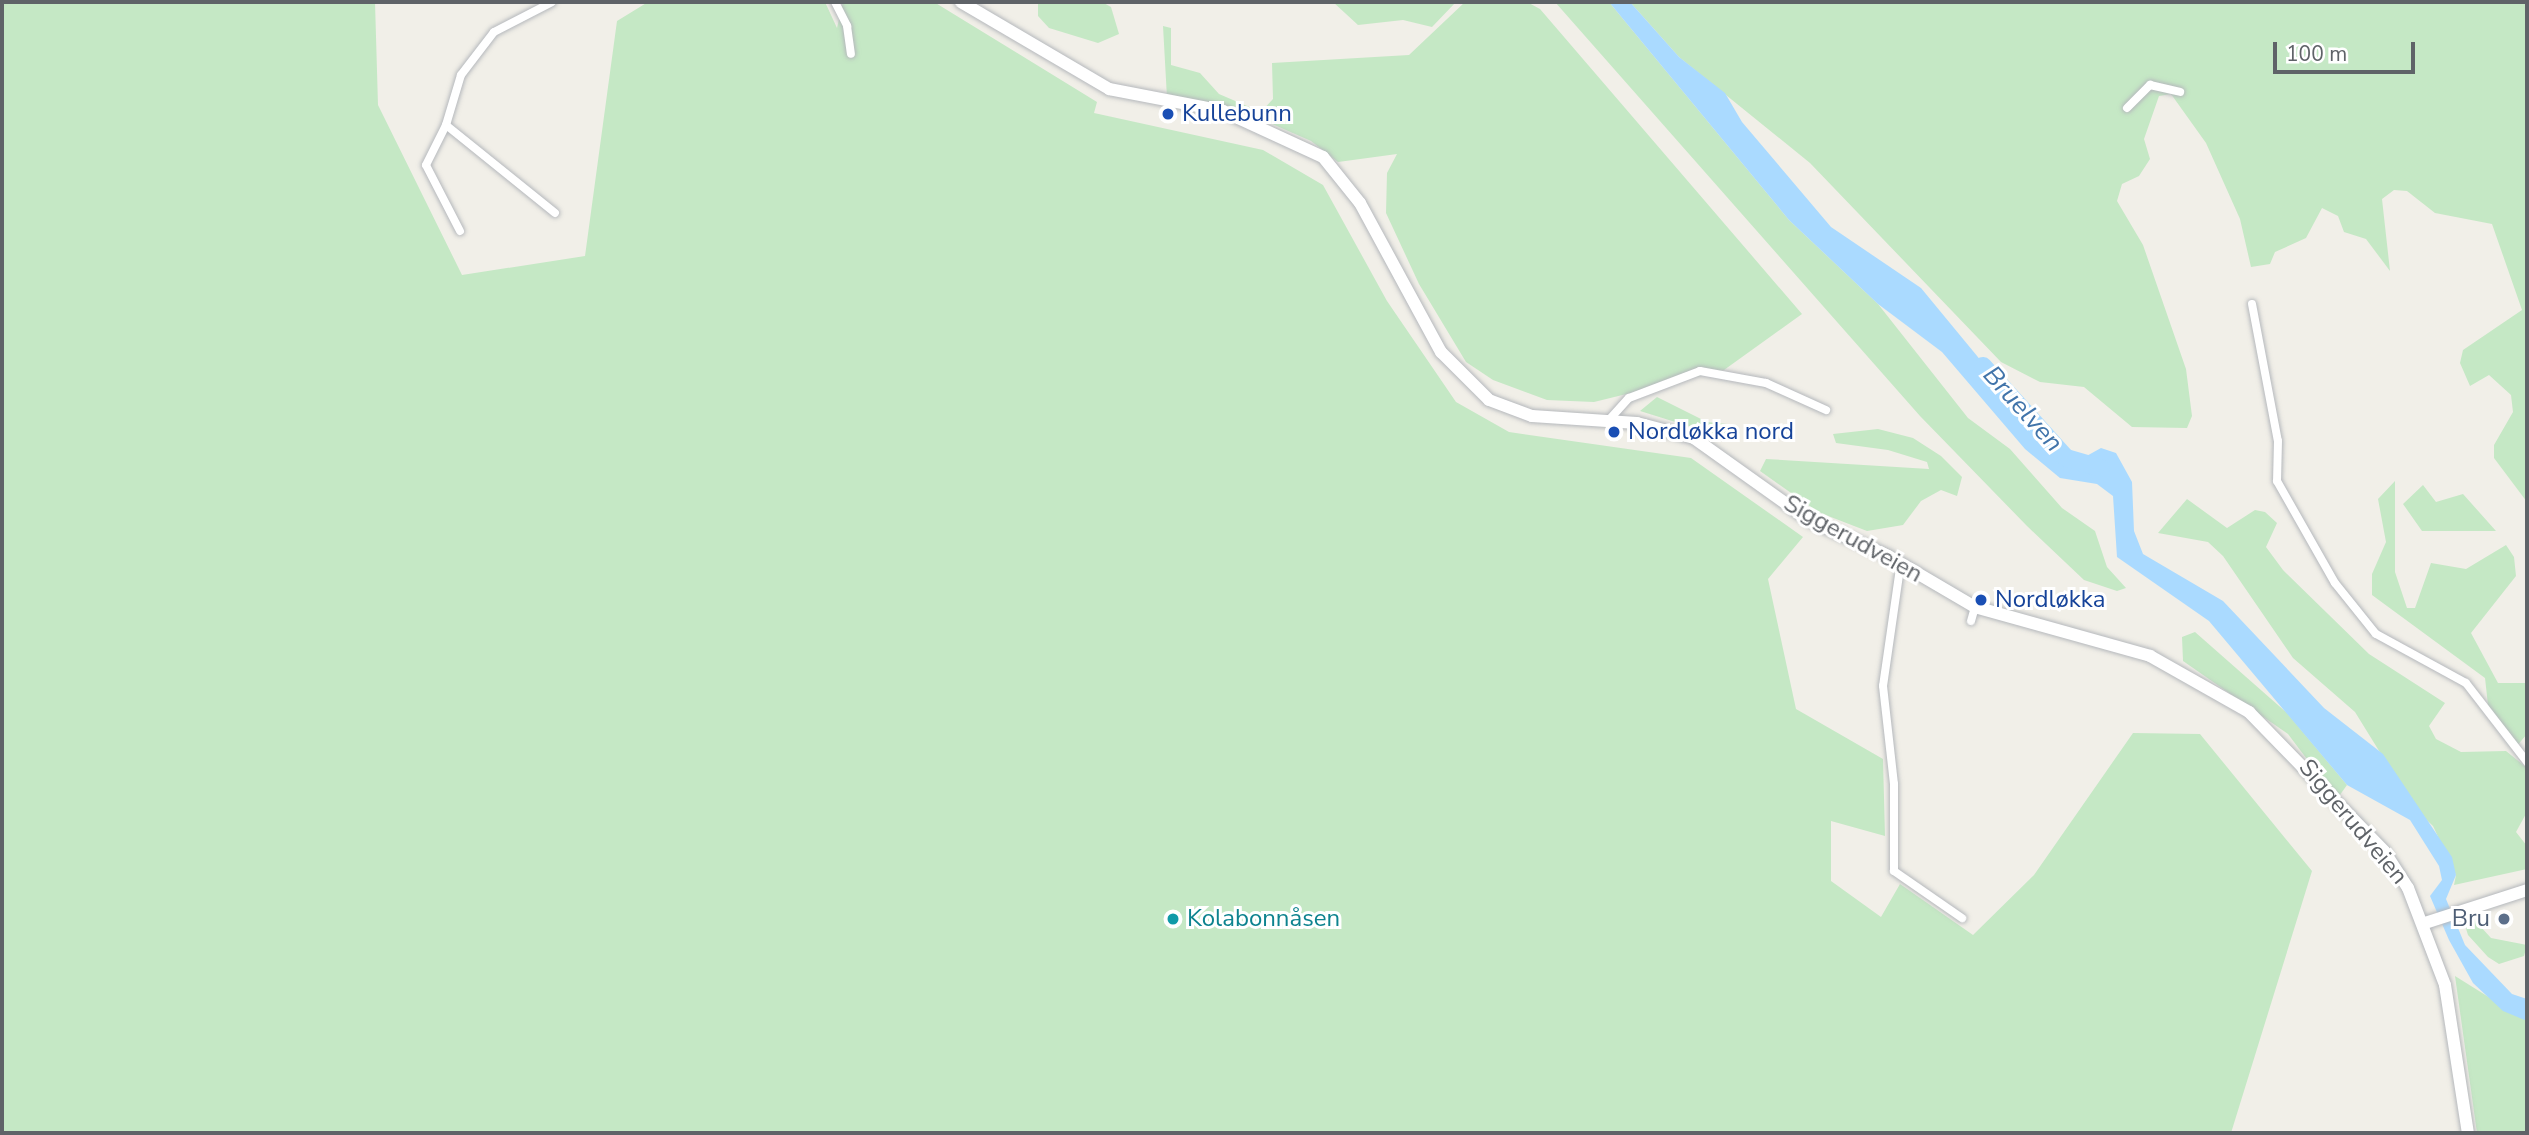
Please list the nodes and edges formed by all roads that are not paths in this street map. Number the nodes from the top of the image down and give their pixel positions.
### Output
1 (552, 2) edge
2 (835, 2) edge
3 (961, 2) edge
4 (850, 54) dead end
5 (2180, 92) dead end
6 (2127, 108) dead end
7 (446, 125) junction
8 (555, 214) dead end
9 (460, 231) dead end
10 (2252, 304) dead end
11 (1826, 410) dead end
12 (1608, 421) junction
13 (1899, 575) dead end
14 (1975, 607) junction
15 (1971, 621) dead end
16 (2527, 762) edge
17 (2527, 890) edge
18 (1962, 918) dead end
19 (2425, 923) junction
20 (2468, 1133) edge

1 - 7 street
2 - 4 street
3 - 12 main road, Siggerudveien
5 - 6 street
7 - 8 street
7 - 9 street
10 - 16 street
11 - 12 street
12 - 14 main road, Siggerudveien
13 - 18 street
14 - 15 street
14 - 19 main road, Siggerudveien
17 - 19 main road
19 - 20 main road, Siggerudveien

